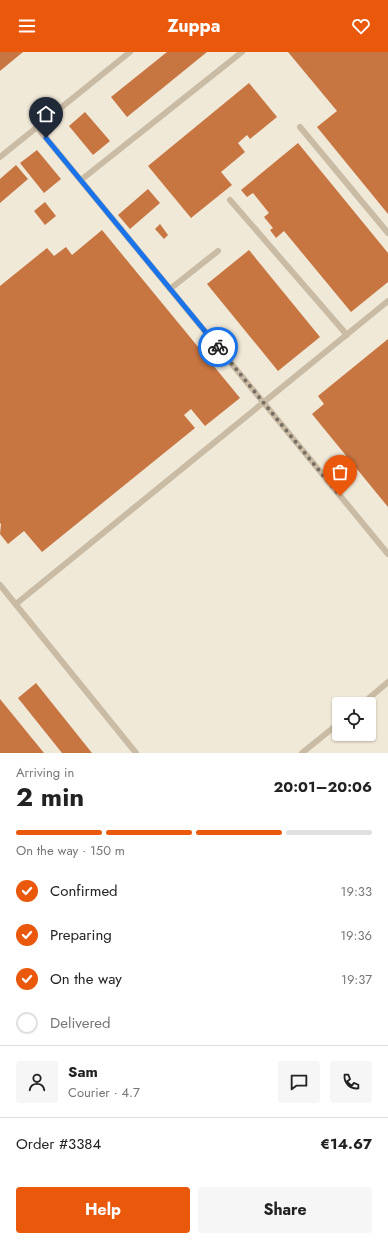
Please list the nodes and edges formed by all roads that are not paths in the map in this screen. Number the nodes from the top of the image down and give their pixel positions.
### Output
1 (130, 52) edge
2 (242, 52) edge
3 (37, 127) junction
4 (300, 127) dead end
5 (0, 157) edge
6 (81, 180) junction
7 (230, 200) dead end
8 (388, 233) edge
9 (218, 251) dead end
10 (170, 289) junction
11 (388, 301) edge
12 (347, 335) junction
13 (264, 402) junction
14 (388, 554) edge
15 (0, 585) edge
16 (16, 604) junction
17 (388, 682) edge
18 (370, 697) edge
19 (332, 728) edge
20 (136, 753) edge
21 (302, 753) edge

1 - 3 lane
2 - 6 lane
3 - 5 lane
3 - 6 lane
4 - 8 lane
6 - 10 lane
7 - 12 lane
9 - 10 lane
10 - 13 lane
11 - 12 lane
12 - 13 lane
13 - 14 lane
13 - 16 lane
15 - 16 lane
16 - 20 lane
17 - 18 lane
19 - 21 lane

